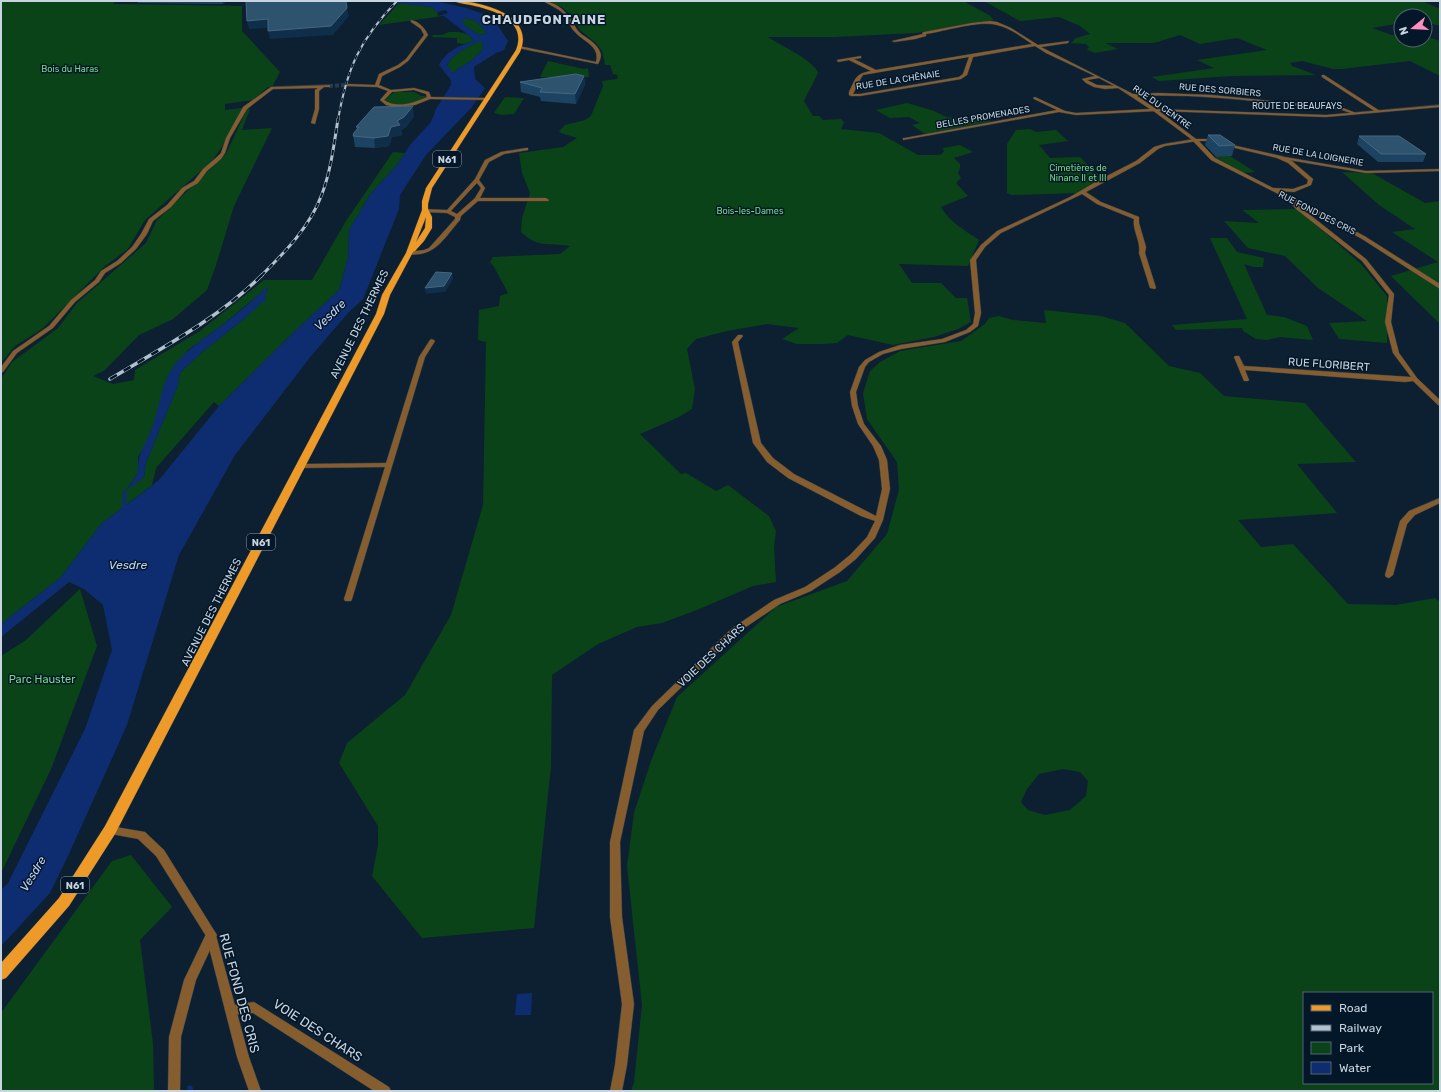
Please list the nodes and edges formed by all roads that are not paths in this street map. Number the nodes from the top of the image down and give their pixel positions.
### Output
1 (456, 1) edge
2 (476, 1) edge
3 (545, 1) edge
4 (467, 3) junction
5 (412, 21) dead end
6 (894, 41) dead end
7 (1068, 42) dead end
8 (1036, 45) junction
9 (519, 47) junction
10 (971, 56) junction
11 (860, 57) dead end
12 (850, 59) junction
13 (838, 61) dead end
14 (876, 72) junction
15 (1323, 76) dead end
16 (1100, 77) junction
17 (348, 85) tunnel mouth
18 (329, 86) tunnel mouth
19 (377, 86) junction
20 (322, 87) junction
21 (1119, 87) junction
22 (390, 91) junction
23 (1132, 95) junction
24 (429, 98) junction
25 (1035, 98) dead end
26 (488, 99) junction
27 (1440, 106) edge
28 (1154, 110) junction
29 (1064, 112) junction
30 (1378, 112) junction
31 (1354, 114) junction
32 (313, 123) dead end
33 (905, 139) dead end
34 (1195, 140) junction
35 (526, 149) dead end
36 (1279, 157) junction
37 (1299, 160) junction
38 (1292, 164) junction
39 (1440, 170) edge
40 (477, 180) junction
41 (1267, 188) junction
42 (1294, 191) junction
43 (1082, 192) junction
44 (476, 199) junction
45 (1290, 199) junction
46 (546, 200) dead end
47 (426, 210) junction
48 (448, 212) junction
49 (458, 216) junction
50 (409, 254) junction
51 (1440, 287) edge
52 (1154, 288) dead end
53 (740, 336) dead end
54 (432, 341) dead end
55 (1237, 357) dead end
56 (1241, 368) junction
57 (1, 371) edge
58 (1415, 379) junction
59 (1246, 380) dead end
60 (1440, 404) edge
61 (301, 466) junction
62 (388, 466) junction
63 (1440, 500) edge
64 (879, 520) junction
65 (1389, 575) dead end
66 (348, 599) dead end
67 (110, 830) junction
68 (212, 935) junction
69 (1, 973) edge
70 (231, 1010) junction
71 (174, 1091) edge
72 (255, 1091) edge
73 (385, 1091) edge
74 (616, 1091) edge

1 - 4 main road
2 - 4 street
3 - 9 street
4 - 9 main road
5 - 19 street
6 - 8 street, RUE DU CENTRE
7 - 8 street, RUE DE LA CHÊNAIE
8 - 10 street, RUE DE LA CHÊNAIE
8 - 16 street, RUE DU CENTRE
9 - 26 main road, AVENUE DES THERMES / N61
10 - 14 street, RUE DE LA CHÊNAIE
10 - 14 street, RUE DE LA CHÊNAIE
11 - 12 street
12 - 13 street
12 - 14 street, RUE DE LA CHÊNAIE
15 - 30 street
16 - 21 street, RUE DU CENTRE
16 - 21 street, RUE DU CENTRE
17 - 19 street
18 - 20 street
19 - 22 street
20 - 32 street
20 - 57 street
21 - 23 street, RUE DU CENTRE
22 - 24 street
22 - 24 street
23 - 28 street, RUE DU CENTRE
23 - 31 street, RUE DES SORBIERS
24 - 26 street
25 - 29 street, BELLES PROMENADES
26 - 47 main road, AVENUE DES THERMES / N61
27 - 30 street, ROUTE DE BEAUFAYS
28 - 29 street, BELLES PROMENADES
28 - 31 street, ROUTE DE BEAUFAYS
28 - 34 street, RUE DU CENTRE
29 - 33 street, BELLES PROMENADES
30 - 31 street, ROUTE DE BEAUFAYS
34 - 36 street, RUE DE LA LOIGNERIE
34 - 41 street, RUE FOND DES CRIS
34 - 43 street, VOIE DES CHARS
35 - 40 street
36 - 37 street, RUE DE LA LOIGNERIE
36 - 38 street
37 - 38 street
37 - 39 street, RUE DE LA LOIGNERIE
38 - 42 street
40 - 44 street
40 - 48 street
41 - 42 street
41 - 45 street, RUE FOND DES CRIS
42 - 45 street
43 - 52 street
43 - 64 street, VOIE DES CHARS
44 - 46 street
44 - 49 street
45 - 51 street, RUE FOND DES CRIS
45 - 58 street
47 - 48 street
47 - 50 main road, AVENUE DES THERMES / N61
48 - 49 street
49 - 50 street
50 - 61 main road, AVENUE DES THERMES / N61
53 - 64 street
54 - 62 street
55 - 56 street
56 - 58 street, RUE FLORIBERT
56 - 59 street
58 - 60 street
61 - 62 street
61 - 67 main road, AVENUE DES THERMES / N61
62 - 66 street
63 - 65 street
64 - 74 street, VOIE DES CHARS
67 - 68 street, RUE FOND DES CRIS
67 - 69 main road, N61
68 - 70 street, RUE FOND DES CRIS
68 - 71 street
70 - 72 street, RUE FOND DES CRIS
70 - 73 street, VOIE DES CHARS

